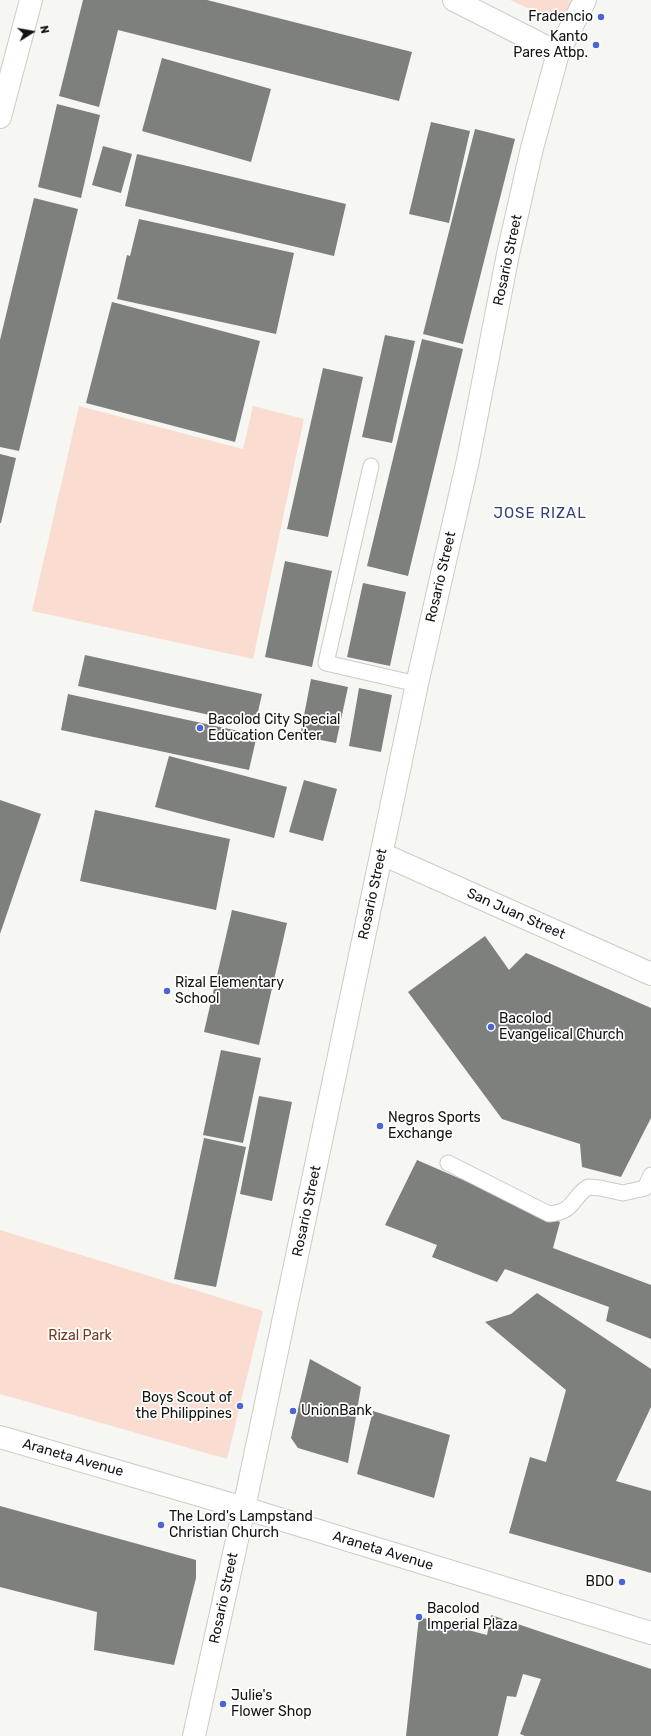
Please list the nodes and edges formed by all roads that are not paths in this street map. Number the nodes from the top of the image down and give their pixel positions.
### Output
1 (31, 0) edge
2 (454, 0) edge
3 (585, 0) edge
4 (558, 53) junction
5 (0, 117) edge
6 (371, 466) dead end
7 (417, 684) junction
8 (382, 854) junction
9 (651, 974) edge
10 (448, 1163) dead end
11 (651, 1175) edge
12 (0, 1437) edge
13 (244, 1508) junction
14 (651, 1633) edge
15 (194, 1736) edge

1 - 5 street
2 - 4 street
3 - 4 street, Rosario Street
4 - 7 street, Rosario Street
6 - 7 lane
7 - 8 street, Rosario Street
8 - 9 street, San Juan Street
8 - 13 street, Rosario Street
10 - 11 lane
12 - 13 street, Araneta Avenue
13 - 14 street, Araneta Avenue
13 - 15 street, Rosario Street

